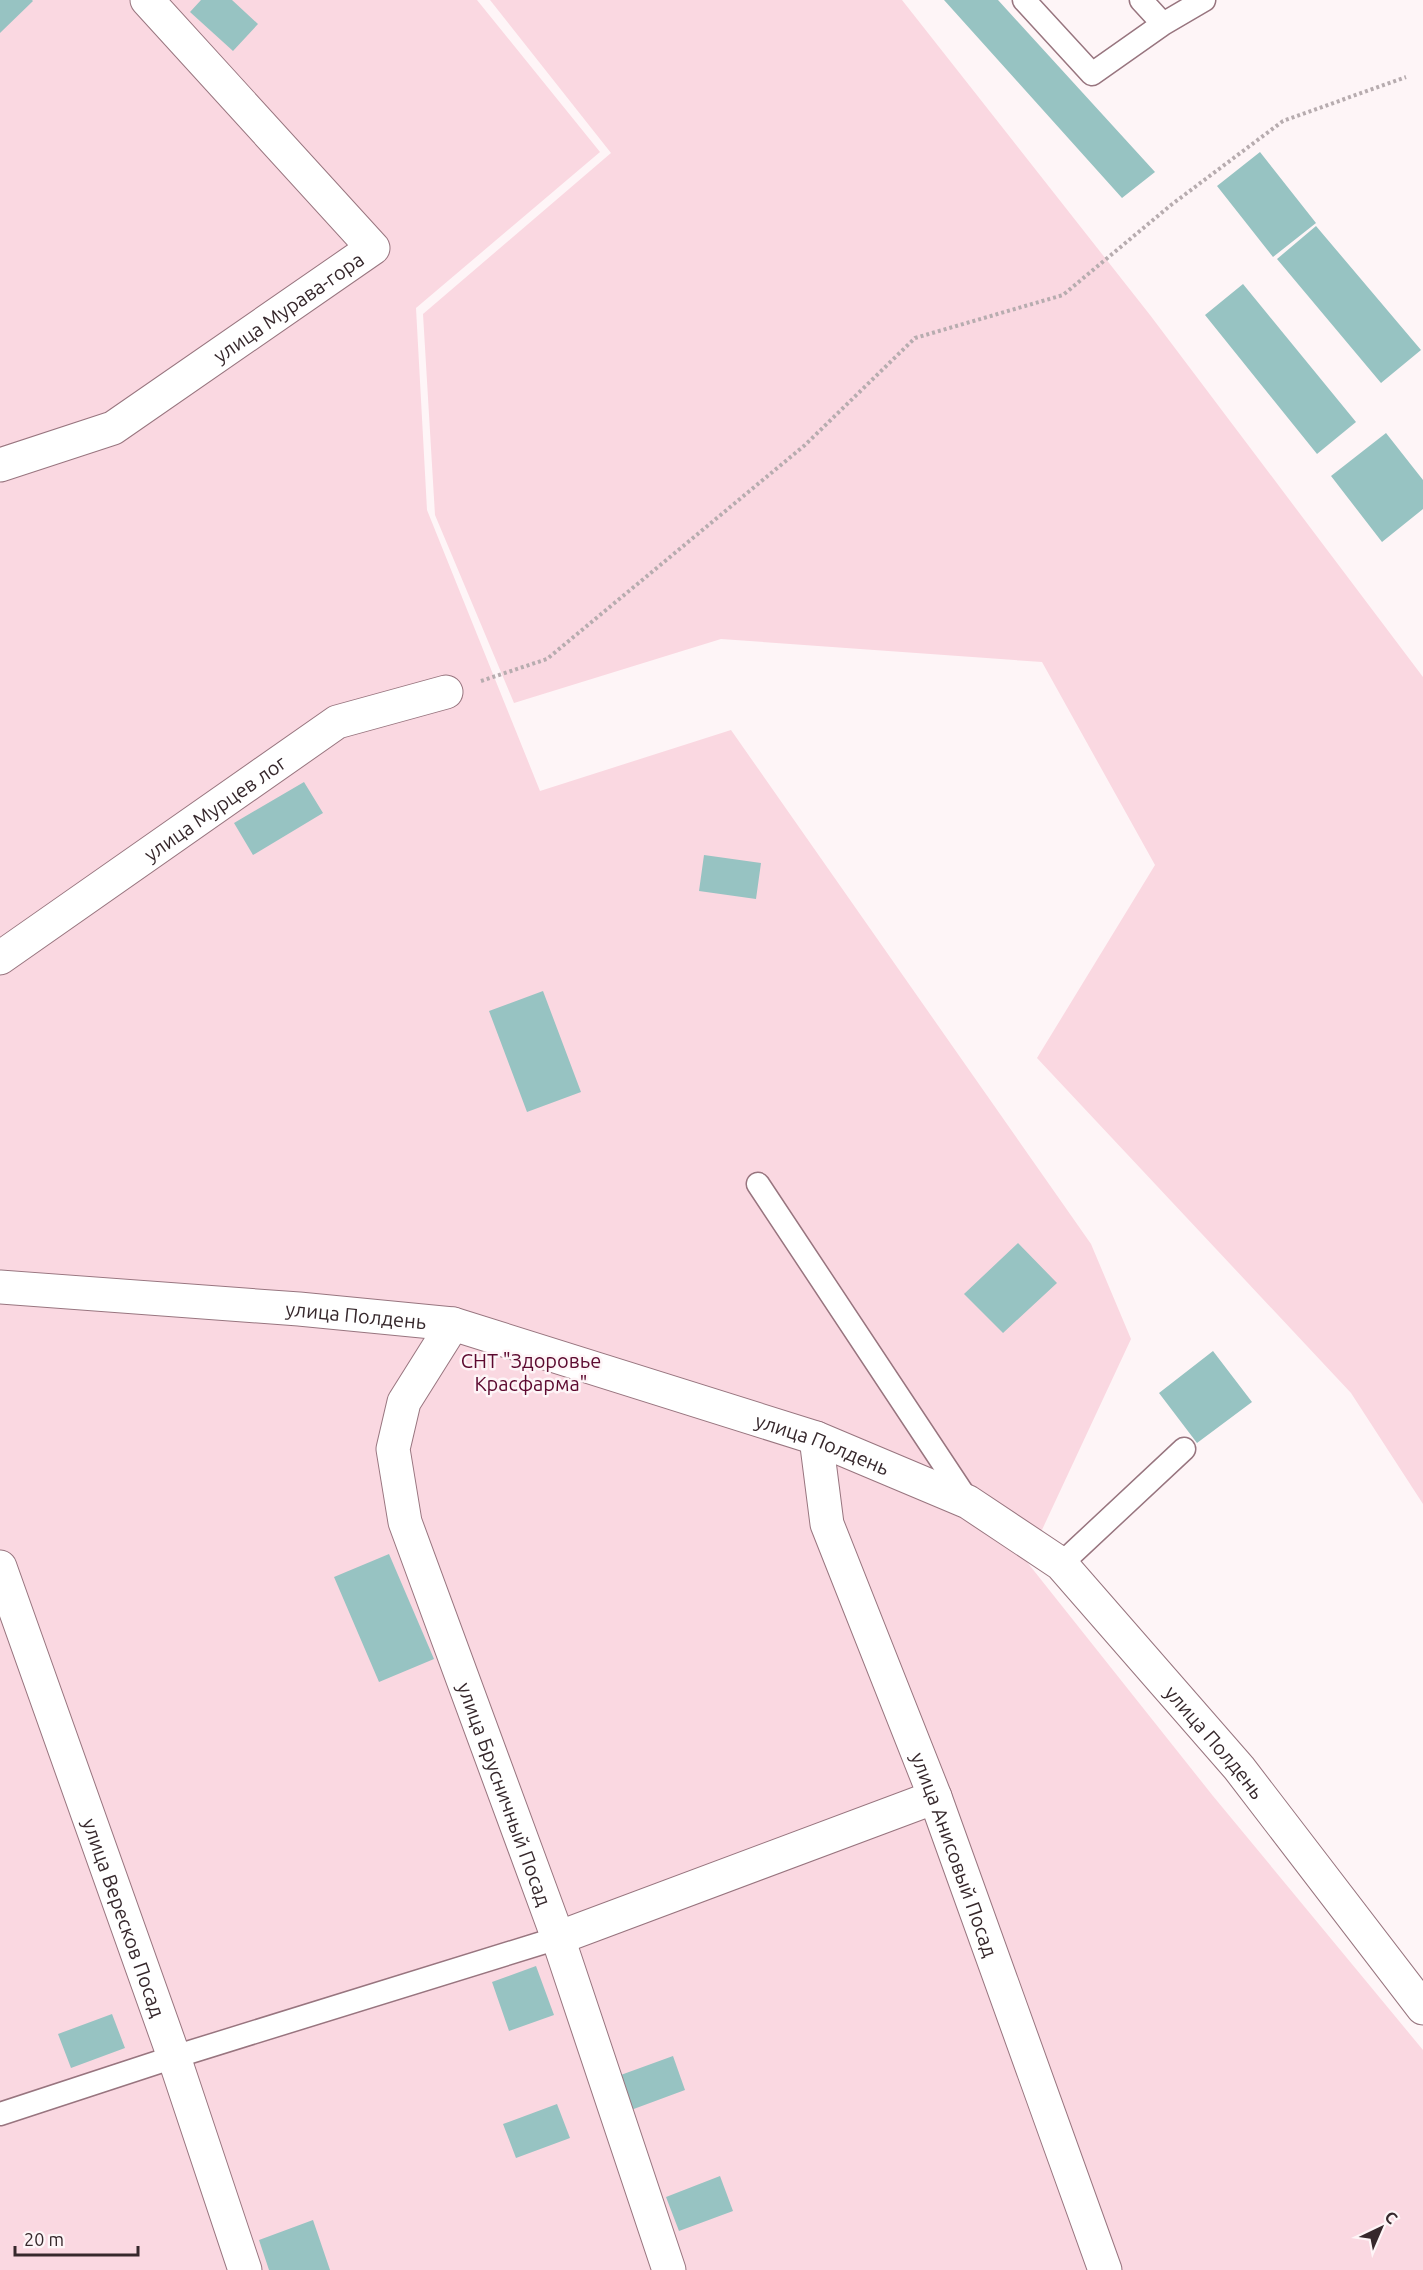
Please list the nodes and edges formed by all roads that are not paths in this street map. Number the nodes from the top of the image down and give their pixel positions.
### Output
1 (147, 0) edge
2 (1024, 0) edge
3 (1141, 0) edge
4 (1204, 0) edge
5 (1163, 24) junction
6 (0, 465) edge
7 (446, 692) road end
8 (0, 958) edge
9 (758, 1185) dead end
10 (0, 1287) edge
11 (453, 1324) junction
12 (816, 1438) junction
13 (1184, 1449) dead end
14 (968, 1502) junction
15 (1061, 1563) junction
16 (0, 1567) edge
17 (935, 1797) junction
18 (558, 1938) junction
19 (1423, 2008) edge
20 (174, 2057) junction
21 (0, 2114) edge
22 (245, 2270) edge
23 (669, 2270) edge
24 (1105, 2270) edge

1 - 6 street, улица Мурава-гора
2 - 5 lane
3 - 5 lane
4 - 5 lane
7 - 8 street, улица Мурцев лог
9 - 14 lane
10 - 11 street, улица Полдень
11 - 12 street, улица Полдень
11 - 18 street, улица Брусничный Посад
12 - 14 street, улица Полдень
12 - 17 street, улица Анисовый Посад
13 - 15 lane
14 - 15 street, улица Полдень
15 - 19 street, улица Полдень
16 - 20 street, улица Вересков Посад
17 - 18 street
17 - 24 street, улица Анисовый Посад
18 - 20 lane
18 - 23 street, улица Брусничный Посад
20 - 21 lane
20 - 22 street, улица Вересков Посад

